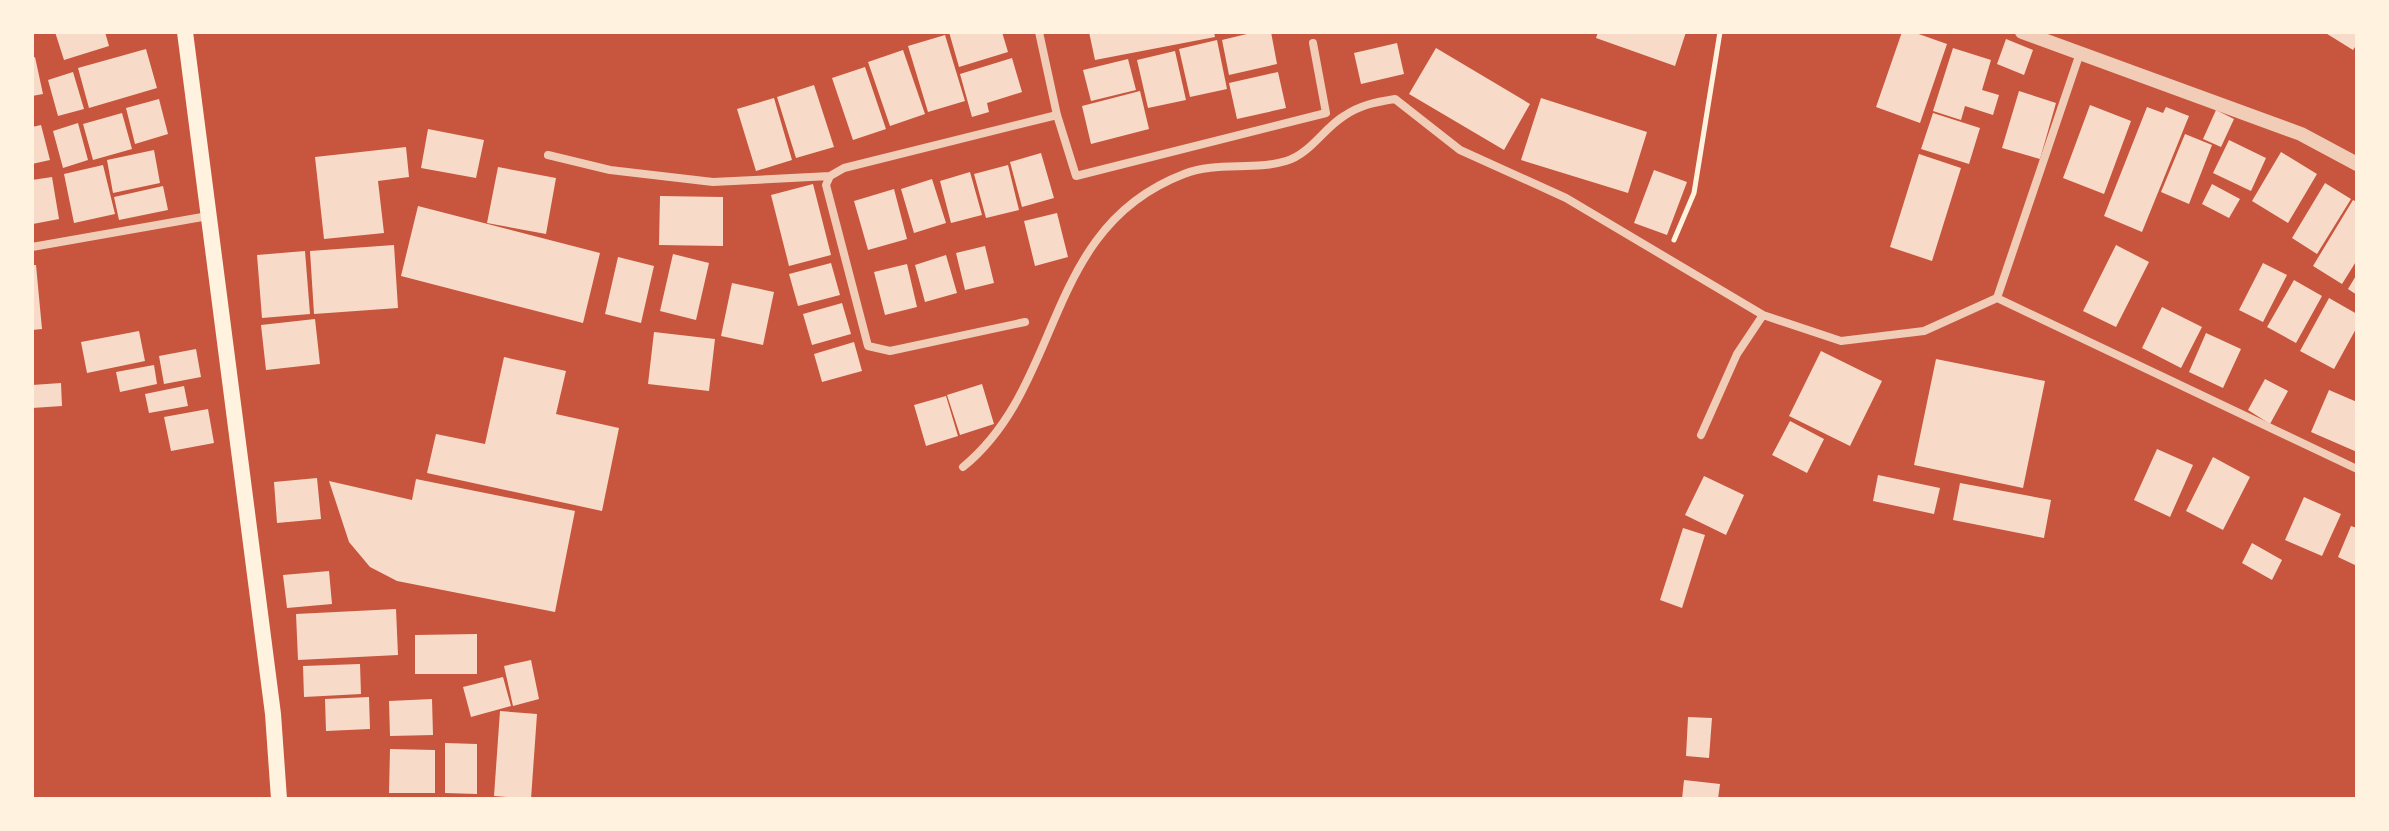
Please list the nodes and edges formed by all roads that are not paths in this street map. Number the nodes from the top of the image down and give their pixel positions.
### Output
1 (185, 32) edge
2 (1039, 32) edge
3 (2022, 32) edge
4 (1313, 43) dead end
5 (2080, 52) junction
6 (1057, 115) junction
7 (548, 155) dead end
8 (2357, 164) edge
9 (830, 176) junction
10 (208, 216) junction
11 (32, 247) edge
12 (1997, 298) junction
13 (1763, 315) junction
14 (1025, 322) dead end
15 (1701, 435) dead end
16 (963, 467) dead end
17 (2357, 469) edge
18 (279, 799) edge

1 - 10 main road
2 - 6 street
3 - 5 street
4 - 6 street
5 - 8 street
5 - 12 street
6 - 9 street
7 - 9 street
9 - 14 street
10 - 11 street
10 - 18 main road
12 - 13 street
12 - 17 street
13 - 15 street
13 - 16 street

